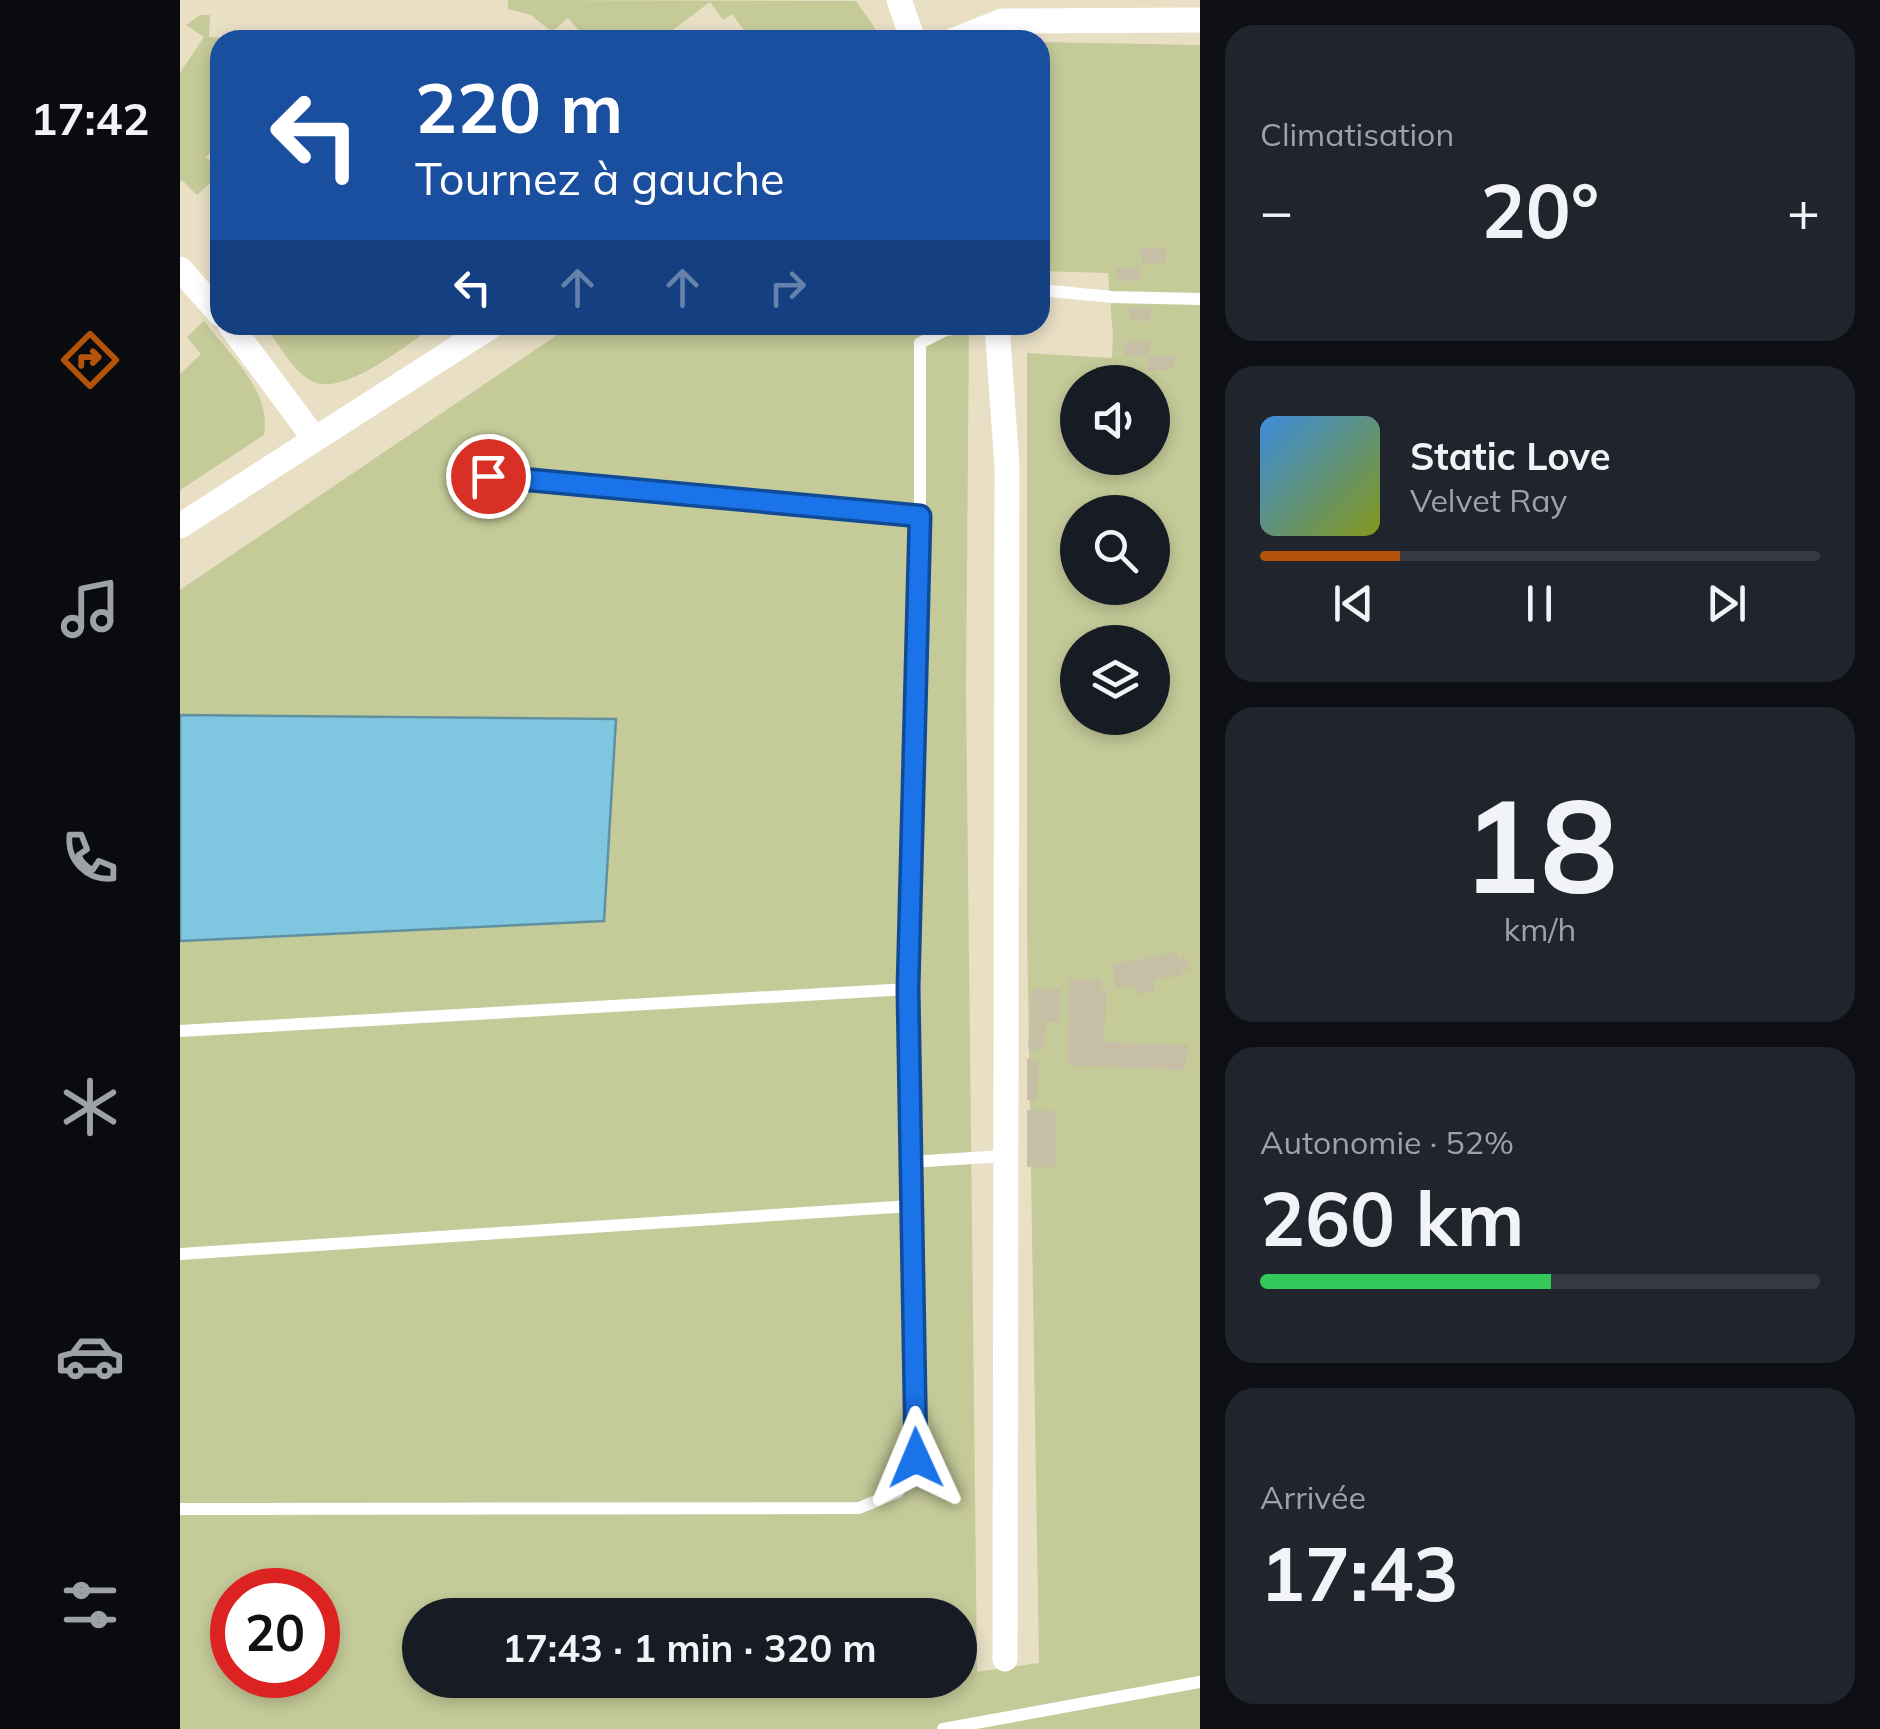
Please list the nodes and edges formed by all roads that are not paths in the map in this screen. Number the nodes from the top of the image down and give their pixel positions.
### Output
1 (898, 0) edge
2 (1200, 20) edge
3 (909, 30) edge
4 (981, 30) edge
5 (180, 269) edge
6 (1050, 291) edge
7 (1200, 300) edge
8 (210, 303) edge
9 (237, 335) edge
10 (476, 335) edge
11 (937, 335) edge
12 (998, 335) edge
13 (314, 438) junction
14 (488, 476) dead end
15 (920, 516) junction
16 (180, 526) edge
17 (908, 989) junction
18 (180, 1031) edge
19 (1004, 1156) junction
20 (910, 1162) junction
21 (910, 1206) junction
22 (180, 1254) edge
23 (180, 1510) edge
24 (1005, 1658) dead end
25 (1200, 1682) edge
26 (943, 1729) edge

1 - 3 street
2 - 4 street
5 - 8 street
6 - 7 lane
9 - 13 street
10 - 13 street
11 - 15 lane
12 - 19 street
13 - 16 street
14 - 15 lane
15 - 17 lane
17 - 18 lane
17 - 20 lane
19 - 20 lane
19 - 24 street
20 - 21 lane
21 - 22 lane
21 - 23 lane
25 - 26 lane

